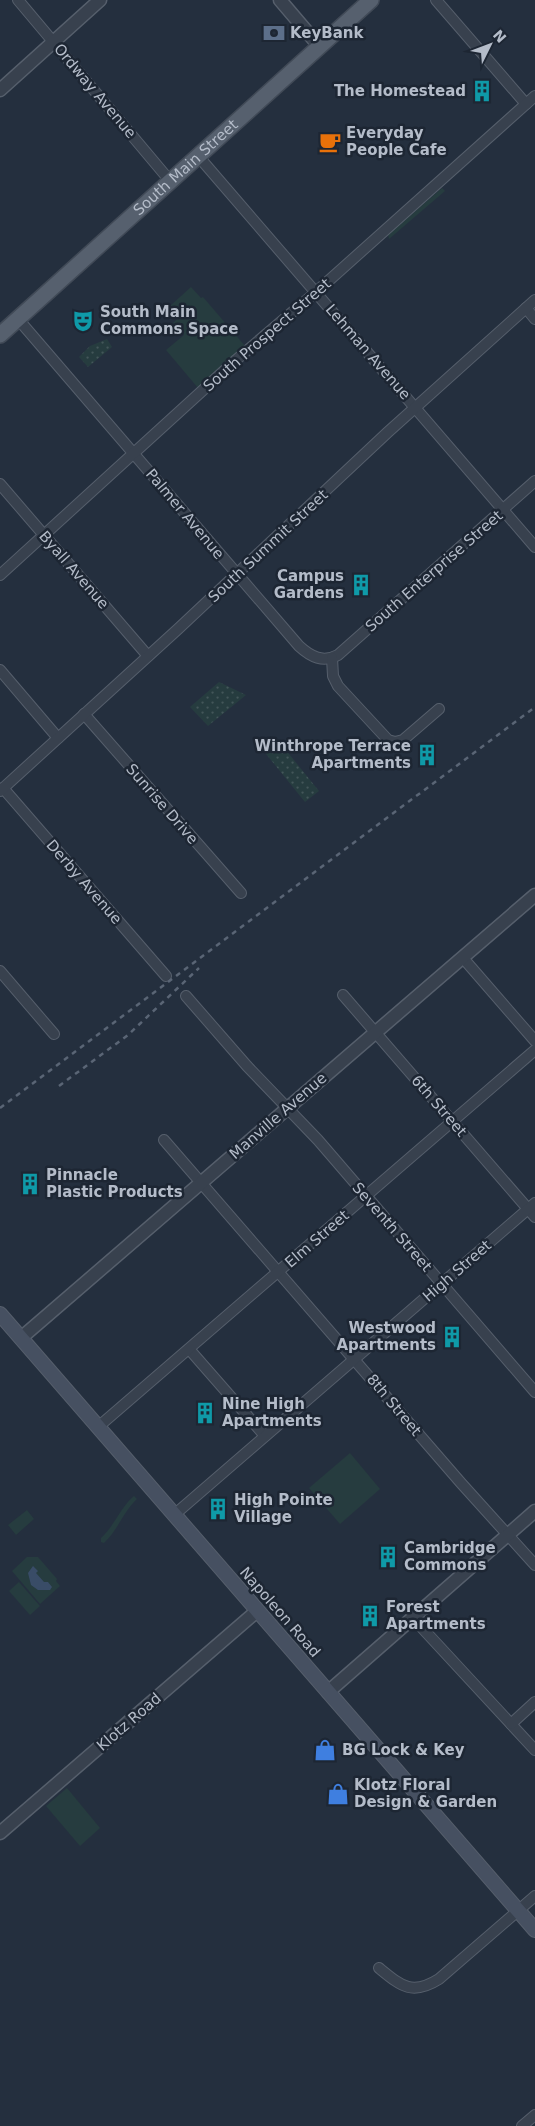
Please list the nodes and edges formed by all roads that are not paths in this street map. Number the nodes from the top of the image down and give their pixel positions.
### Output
1 (18, 0) edge
2 (100, 0) edge
3 (280, 0) edge
4 (371, 0) edge
5 (436, 0) edge
6 (53, 42) junction
7 (320, 47) junction
8 (0, 90) edge
9 (535, 96) edge
10 (526, 104) junction
11 (199, 157) junction
12 (171, 182) junction
13 (316, 292) junction
14 (535, 300) edge
15 (526, 308) junction
16 (535, 318) edge
17 (18, 319) junction
18 (0, 335) edge
19 (416, 407) junction
20 (134, 453) junction
21 (535, 481) edge
22 (0, 484) edge
23 (503, 510) junction
24 (44, 535) junction
25 (535, 547) edge
26 (0, 575) edge
27 (236, 575) junction
28 (148, 656) junction
29 (332, 658) junction
30 (0, 670) edge
31 (439, 709) dead end
32 (84, 714) junction
33 (58, 738) junction
34 (2, 790) edge
35 (241, 893) dead end
36 (535, 895) edge
37 (463, 958) junction
38 (0, 972) edge
39 (166, 976) dead end
40 (343, 995) dead end
41 (186, 996) dead end
42 (376, 1033) junction
43 (54, 1034) dead end
44 (535, 1040) edge
45 (535, 1050) edge
46 (289, 1107) junction
47 (453, 1121) junction
48 (164, 1140) dead end
49 (201, 1182) junction
50 (366, 1196) junction
51 (533, 1210) edge
52 (278, 1272) junction
53 (442, 1284) junction
54 (0, 1314) edge
55 (21, 1338) junction
56 (189, 1349) junction
57 (355, 1359) junction
58 (535, 1392) edge
59 (98, 1427) junction
60 (265, 1436) junction
61 (535, 1511) edge
62 (174, 1515) junction
63 (508, 1534) junction
64 (535, 1565) edge
65 (258, 1611) junction
66 (412, 1617) junction
67 (328, 1692) junction
68 (535, 1702) edge
69 (511, 1724) junction
70 (535, 1750) edge
71 (0, 1832) edge
72 (535, 1896) edge
73 (518, 1911) junction
74 (535, 1930) edge
75 (379, 1968) dead end
76 (535, 2115) edge
77 (522, 2126) edge

1 - 6 street, Ordway Avenue
2 - 6 street
3 - 7 street
4 - 7 main road, South Main Street
5 - 10 street
6 - 8 street
6 - 12 street, Ordway Avenue
7 - 11 main road, South Main Street
9 - 10 street, South Prospect Street
10 - 13 street, South Prospect Street
11 - 12 main road, South Main Street
11 - 13 street, Lehman Avenue
12 - 17 main road, South Main Street
13 - 19 street, Lehman Avenue
13 - 20 street, South Prospect Street
14 - 15 street, South Summit Street
15 - 16 street
15 - 19 street, South Summit Street
17 - 18 main road, South Main Street
17 - 20 street, Palmer Avenue
19 - 23 street, Lehman Avenue
19 - 27 street, South Summit Street
20 - 24 street, South Prospect Street
20 - 27 street, Palmer Avenue
21 - 23 street, South Enterprise Street
22 - 24 street, Byall Avenue
23 - 25 street, Lehman Avenue
23 - 29 street, South Enterprise Street
24 - 26 street, South Prospect Street
24 - 28 street, Byall Avenue
27 - 28 street, South Summit Street
27 - 29 street, Palmer Avenue
28 - 32 street, South Summit Street
29 - 31 street
30 - 33 street
32 - 33 street, South Summit Street
32 - 35 street, Sunrise Drive
33 - 34 street, South Summit Street
34 - 39 street, Derby Avenue
36 - 37 street, Manville Avenue
37 - 42 street, Manville Avenue
37 - 44 street
38 - 43 street
40 - 42 street, 6th Street
41 - 46 street
42 - 46 street, Manville Avenue
42 - 47 street, 6th Street
45 - 47 street, Elm Street
46 - 49 street, Manville Avenue
46 - 50 street, Seventh Street
47 - 50 street, Elm Street
47 - 51 street, 6th Street
48 - 49 street, 8th Street
49 - 52 street, 8th Street
49 - 55 street, Manville Avenue
50 - 52 street, Elm Street
50 - 53 street, Seventh Street
51 - 53 street, High Street
52 - 56 street, Elm Street
52 - 57 street, 8th Street
53 - 57 street, High Street
53 - 58 street, Seventh Street
54 - 55 main road, Napoleon Road
55 - 59 main road, Napoleon Road
56 - 59 street, Elm Street
56 - 60 street
57 - 60 street, High Street
57 - 63 street, 8th Street
59 - 62 main road, Napoleon Road
60 - 62 street, High Street
61 - 63 street
62 - 65 main road, Napoleon Road
63 - 64 street, 8th Street
63 - 66 street
65 - 67 main road, Napoleon Road
65 - 71 street, Klotz Road
66 - 67 street
66 - 69 street
67 - 73 main road, Napoleon Road
68 - 69 street
69 - 70 street
72 - 73 street
73 - 74 main road, Napoleon Road
73 - 75 street
76 - 77 street

